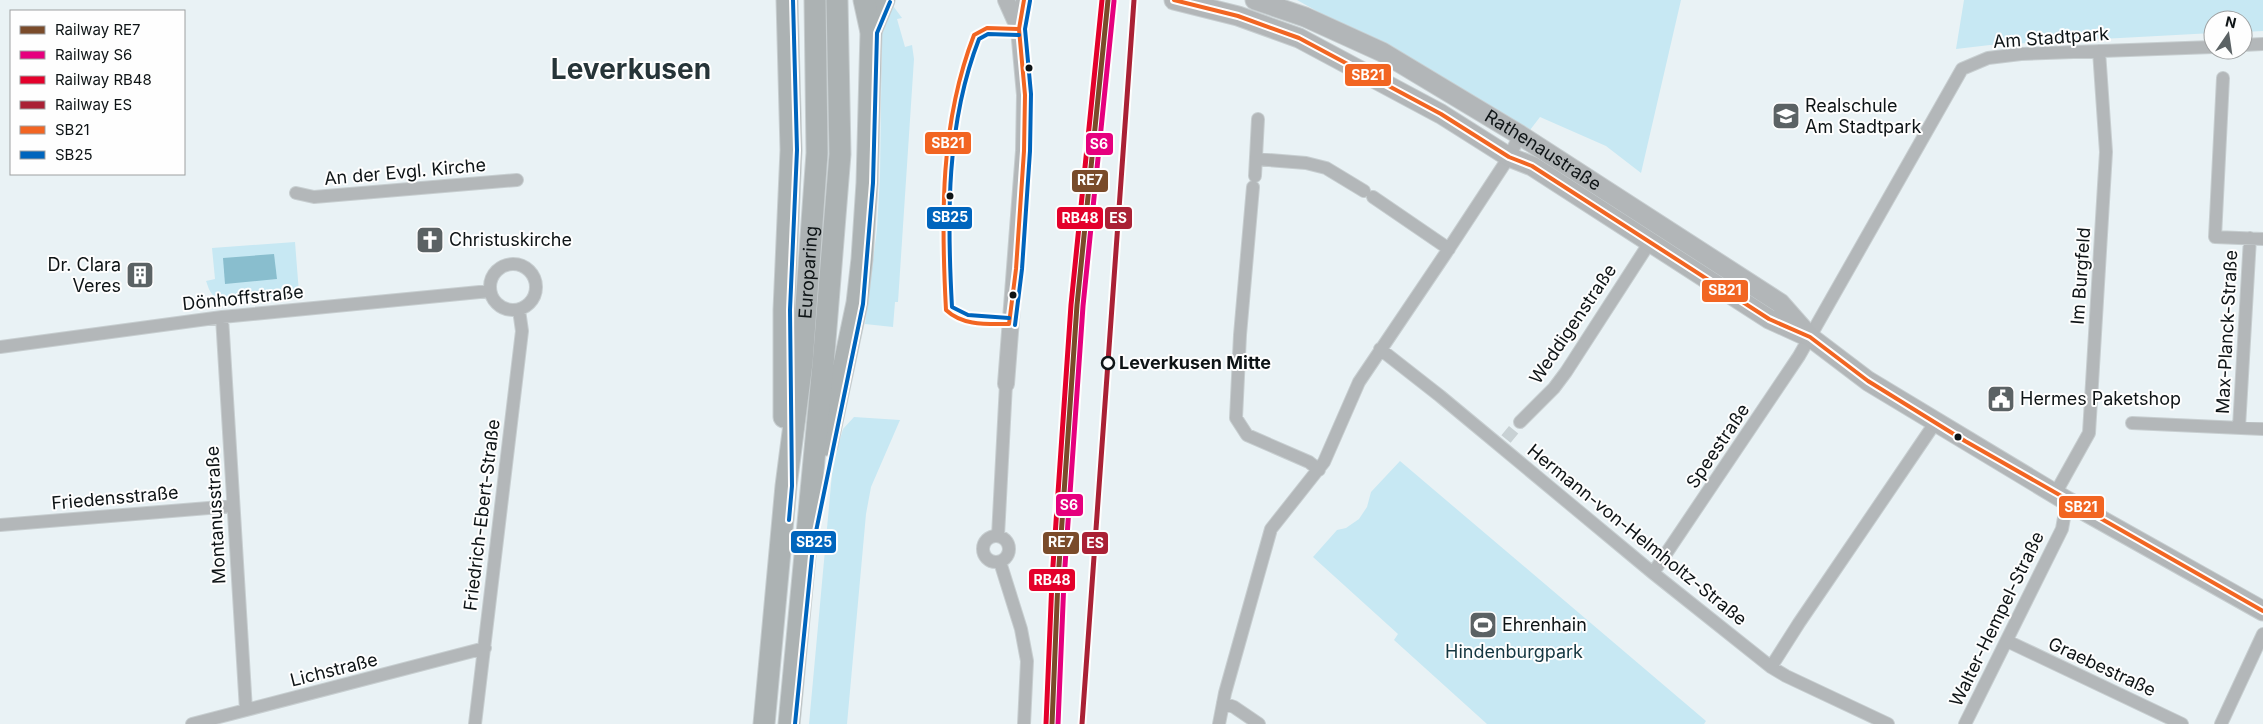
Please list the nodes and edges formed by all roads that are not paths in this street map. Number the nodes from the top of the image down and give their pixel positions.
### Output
1 (787, 0) edge
2 (814, 0) edge
3 (837, 0) edge
4 (864, 0) edge
5 (884, 0) edge
6 (1006, 0) edge
7 (1024, 0) edge
8 (1174, 0) edge
9 (1255, 0) edge
10 (1019, 30) junction
11 (871, 32) junction
12 (2203, 47) edge
13 (2099, 51) junction
14 (2223, 78) dead end
15 (1258, 119) dead end
16 (1520, 135) junction
17 (1509, 157) junction
18 (1256, 159) junction
19 (517, 180) dead end
20 (296, 194) dead end
21 (2250, 238) junction
22 (2263, 239) edge
23 (1650, 242) junction
24 (1449, 249) junction
25 (490, 291) junction
26 (519, 310) junction
27 (222, 317) junction
28 (1810, 337) junction
29 (0, 347) edge
30 (1380, 349) junction
31 (1006, 384) joint
32 (1520, 422) tunnel mouth
33 (2132, 422) dead end
34 (1935, 423) junction
35 (2239, 428) junction
36 (2263, 429) edge
37 (1319, 470) junction
38 (786, 486) junction
39 (2061, 497) junction
40 (233, 506) junction
41 (0, 525) edge
42 (998, 536) junction
43 (806, 545) junction
44 (1000, 562) junction
45 (1653, 573) junction
46 (2263, 611) edge
47 (2263, 634) edge
48 (2007, 641) junction
49 (485, 648) junction
50 (1771, 667) junction
51 (1223, 703) junction
52 (246, 710) junction
53 (192, 724) edge
54 (475, 724) edge
55 (764, 724) edge
56 (789, 724) edge
57 (1024, 724) edge
58 (1218, 724) edge
59 (1259, 724) edge
60 (1888, 724) edge
61 (1965, 724) edge
62 (2182, 724) edge
63 (2221, 724) edge

1 - 38 highway
2 - 38 highway, Europaring
3 - 43 highway, Europaring
4 - 11 highway
5 - 11 highway
6 - 10 street
7 - 10 street
8 - 17 main road, Rathenaustraße
9 - 16 main road, Rathenaustraße
10 - 31 street
11 - 43 highway
12 - 13 street, Am Stadtpark
13 - 28 street, Am Stadtpark
13 - 39 street, Im Burgfeld
14 - 21 street, Max-Planck-Straße
15 - 18 street
16 - 17 street
16 - 28 main road, Rathenaustraße
17 - 23 main road, Rathenaustraße
17 - 24 street
18 - 24 street
18 - 37 street
19 - 20 street, An der Evgl. Kirche
21 - 22 street, Max-Planck-Straße
21 - 35 street, Max-Planck-Straße
23 - 28 main road, Rathenaustraße
23 - 32 street, Weddigenstraße
24 - 30 street
25 - 26 street
25 - 26 street
25 - 27 street, Dönhoffstraße
26 - 49 street, Friedrich-Ebert-Straße
27 - 29 street, Dönhoffstraße
27 - 40 street, Montanusstraße
28 - 34 main road, Rathenaustraße
28 - 45 street, Speestraße
30 - 37 street
30 - 45 street, Hermann-von-Helmholtz-Straße
31 - 42 street
33 - 35 street, Max-Planck-Straße
34 - 39 main road, Rathenaustraße
34 - 50 street
35 - 36 street, Max-Planck-Straße
37 - 51 street
38 - 55 highway, Europaring
39 - 46 main road, Rathenaustraße
39 - 48 street, Walter-Hempel-Straße
40 - 41 street, Friedensstraße
40 - 52 street, Montanusstraße
42 - 44 street
42 - 44 street
43 - 56 highway, Europaring
44 - 57 street
45 - 50 street, Hermann-von-Helmholtz-Straße
47 - 63 street
48 - 61 street, Walter-Hempel-Straße
48 - 62 street, Graebestraße
49 - 52 street, Lichstraße
49 - 54 street, Friedrich-Ebert-Straße
50 - 60 street, Hermann-von-Helmholtz-Straße
51 - 58 street
51 - 59 street
52 - 53 street, Lichstraße

